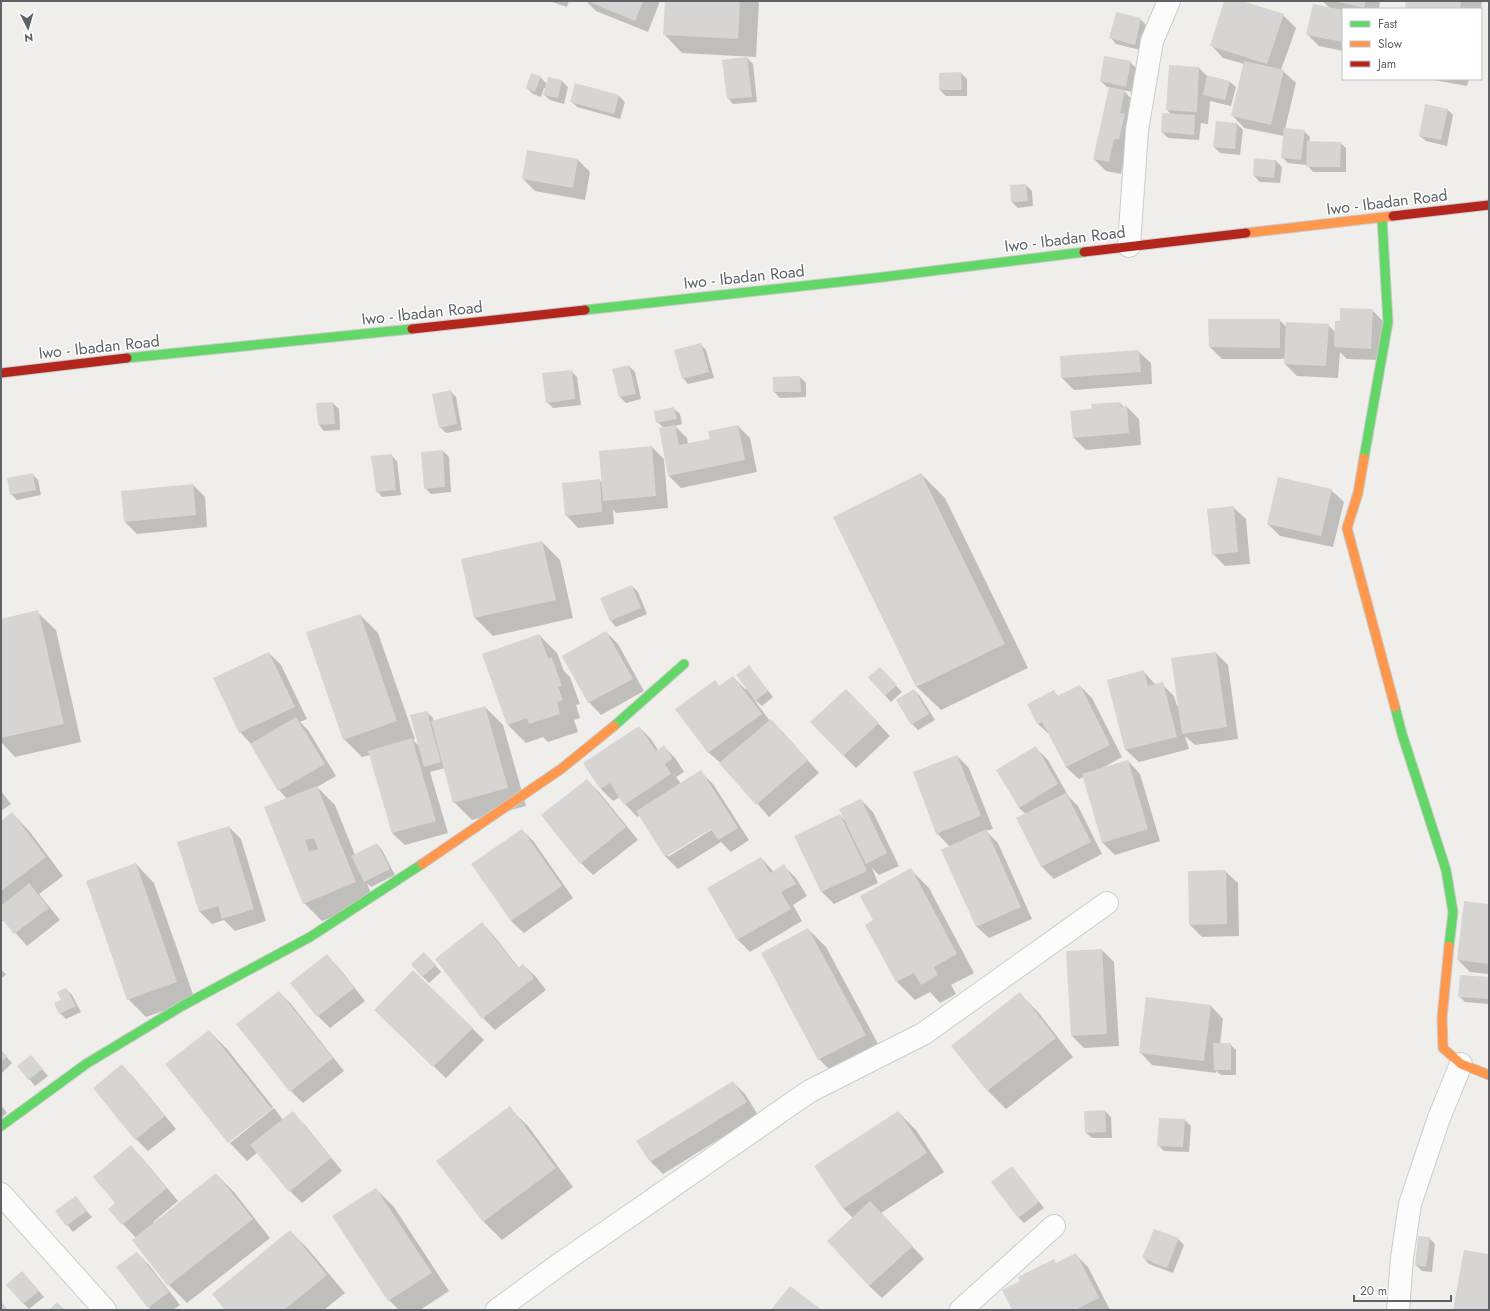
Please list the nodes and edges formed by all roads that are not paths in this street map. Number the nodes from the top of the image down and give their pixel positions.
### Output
1 (1169, 1) edge
2 (1489, 205) edge
3 (1382, 218) junction
4 (1129, 246) junction
5 (1, 373) edge
6 (684, 664) dead end
7 (1107, 903) dead end
8 (1461, 1064) junction
9 (1489, 1075) edge
10 (1, 1126) edge
11 (1, 1194) edge
12 (1054, 1226) dead end
13 (105, 1310) edge
14 (497, 1310) edge
15 (961, 1310) edge
16 (1398, 1310) edge

1 - 4 street
2 - 3 street, Iwo - Ibadan Road
3 - 4 street, Iwo - Ibadan Road
3 - 8 street
4 - 5 street, Iwo - Ibadan Road
6 - 10 street
7 - 14 street
8 - 9 street
8 - 16 street
11 - 13 street
12 - 15 street

